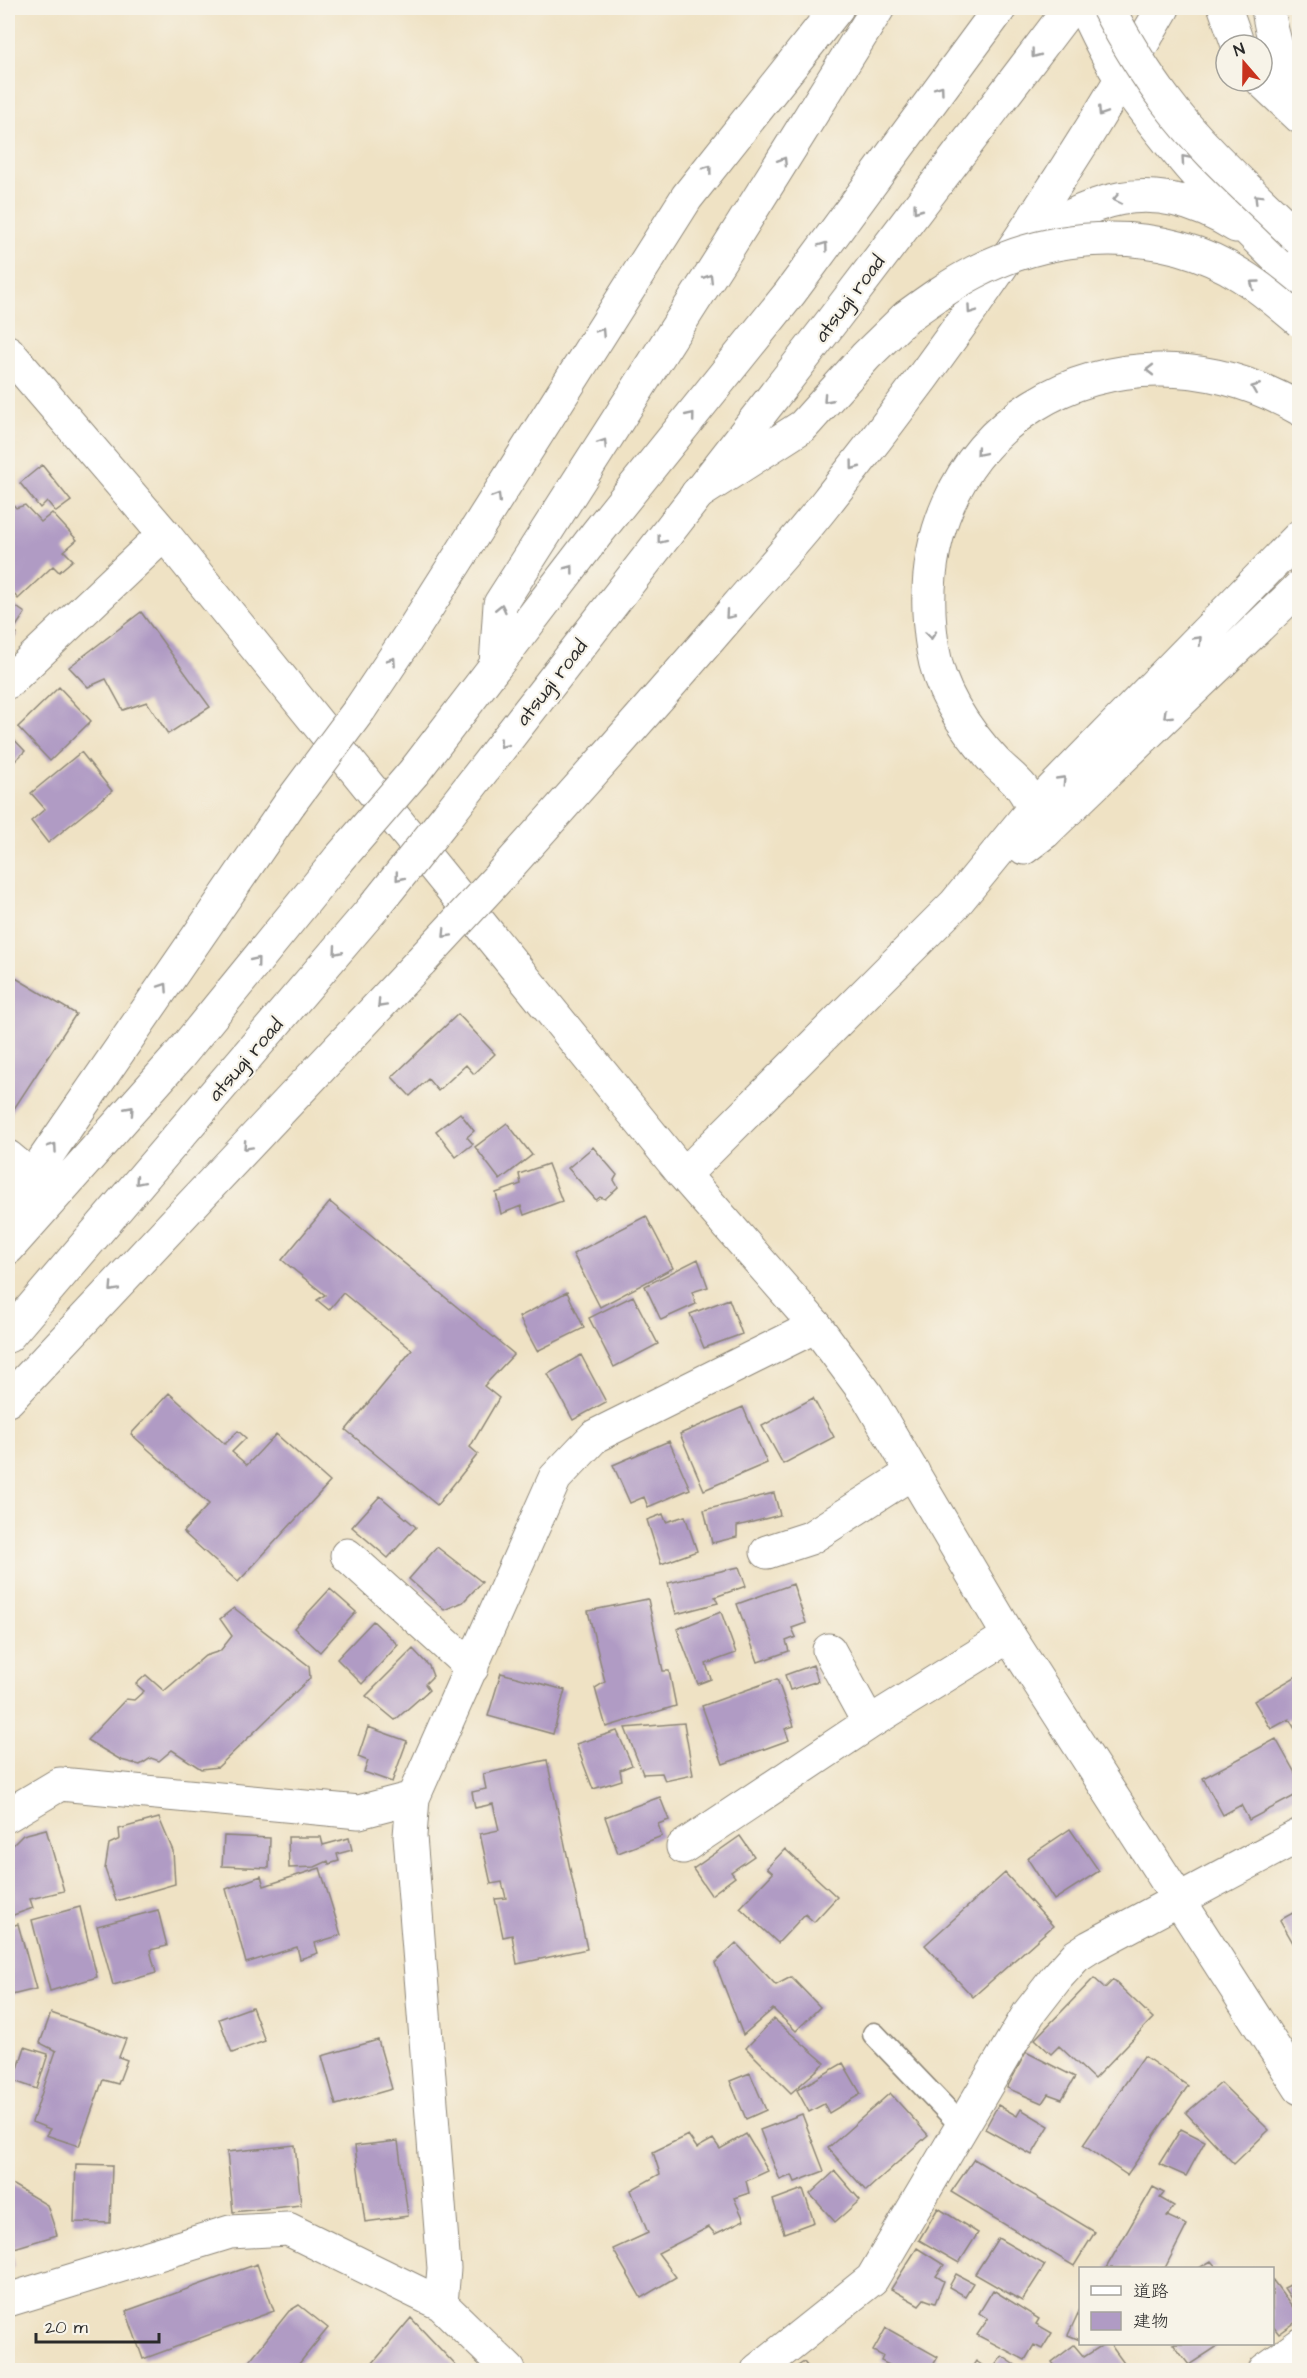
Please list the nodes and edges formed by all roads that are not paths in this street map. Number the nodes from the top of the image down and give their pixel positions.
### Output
1 (837, 8) edge
2 (878, 8) edge
3 (1000, 8) edge
4 (1070, 8) edge
5 (1084, 8) edge
6 (1108, 8) edge
7 (1163, 8) edge
8 (1226, 8) edge
9 (1268, 8) edge
10 (1234, 33) edge
11 (1122, 80) junction
12 (1274, 93) edge
13 (1299, 99) edge
14 (1299, 117) edge
15 (1251, 235) junction
16 (1299, 240) edge
17 (1011, 253) junction
18 (1299, 280) edge
19 (1299, 321) edge
20 (8, 352) edge
21 (1299, 409) edge
22 (697, 494) junction
23 (164, 534) junction
24 (1299, 536) edge
25 (1299, 587) edge
26 (496, 666) junction
27 (8, 682) edge
28 (1039, 820) junction
29 (20, 1167) edge
30 (684, 1175) junction
31 (8, 1212) edge
32 (8, 1248) edge
33 (816, 1326) junction
34 (8, 1336) edge
35 (8, 1400) edge
36 (913, 1472) junction
37 (767, 1552) dead end
38 (347, 1555) dead end
39 (1010, 1636) junction
40 (829, 1650) dead end
41 (472, 1668) junction
42 (869, 1723) junction
43 (413, 1798) junction
44 (8, 1815) edge
45 (1299, 1835) edge
46 (683, 1847) dead end
47 (1181, 1900) junction
48 (874, 2034) dead end
49 (1299, 2088) edge
50 (963, 2127) junction
51 (8, 2300) edge
52 (441, 2304) junction
53 (1299, 2345) edge
54 (509, 2370) edge
55 (758, 2370) edge
56 (1264, 2370) edge

29 -> 1 main road, bridge
26 -> 2 main road
26 -> 3 main road
4 -> 22 main road, atsugi road
5 - 11 main road
16 -> 6 main road, bridge
7 - 11 main road
8 - 10 main road
9 - 13 main road
15 -> 11 main road
11 -> 17 main road
12 - 14 main road
15 -> 17 main road
15 - 18 main road
17 -> 35 main road, bridge
19 -> 22 main road, bridge
20 - 23 main road
21 -> 28 main road
22 -> 34 main road, atsugi road, bridge
23 - 27 main road
23 - 30 main road
28 -> 24 main road
25 -> 28 main road
32 -> 26 main road, bridge
28 - 30 main road
29 - 31 main road
30 - 33 main road
33 - 36 main road
33 - 41 main road
36 - 37 main road
36 - 39 main road
38 - 41 main road
39 - 42 main road
39 - 47 main road
40 - 42 main road
41 - 43 main road
42 - 46 main road
43 - 44 main road
43 - 52 main road
45 - 47 main road
47 - 49 main road
47 - 50 main road
48 - 50 lane
50 - 55 main road
51 - 52 main road
52 - 54 main road
53 - 56 main road

